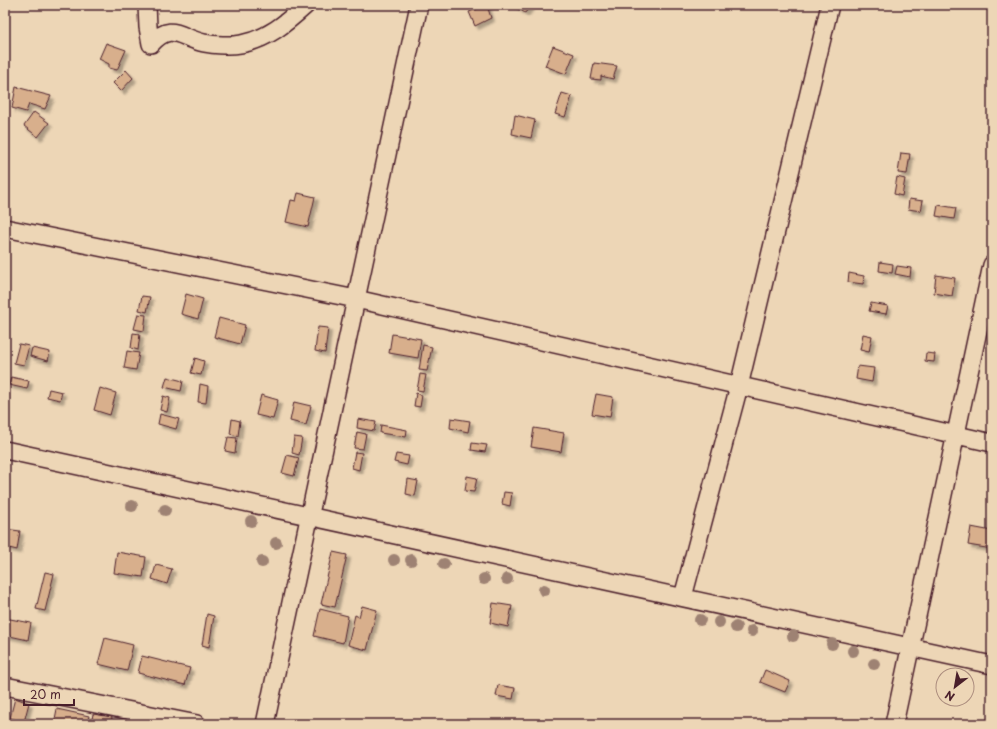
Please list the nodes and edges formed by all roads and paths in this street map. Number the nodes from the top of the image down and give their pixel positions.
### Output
1 (146, 5) edge
2 (306, 5) edge
3 (419, 5) edge
4 (830, 5) edge
5 (5, 228) edge
6 (992, 265) edge
7 (356, 299) junction
8 (739, 386) junction
9 (956, 436) junction
10 (992, 443) edge
11 (5, 450) edge
12 (309, 515) junction
13 (683, 597) junction
14 (911, 647) junction
15 (992, 665) edge
16 (5, 686) edge
17 (197, 724) edge
18 (265, 724) edge
19 (894, 724) edge

1 - 2 street
3 - 7 street
4 - 8 street
5 - 7 street
6 - 9 street
7 - 8 street
7 - 12 street
8 - 9 street
8 - 13 street
9 - 10 street
9 - 14 street
11 - 12 street
12 - 13 street
12 - 18 street
13 - 14 street
14 - 15 street
14 - 19 street
16 - 17 street

